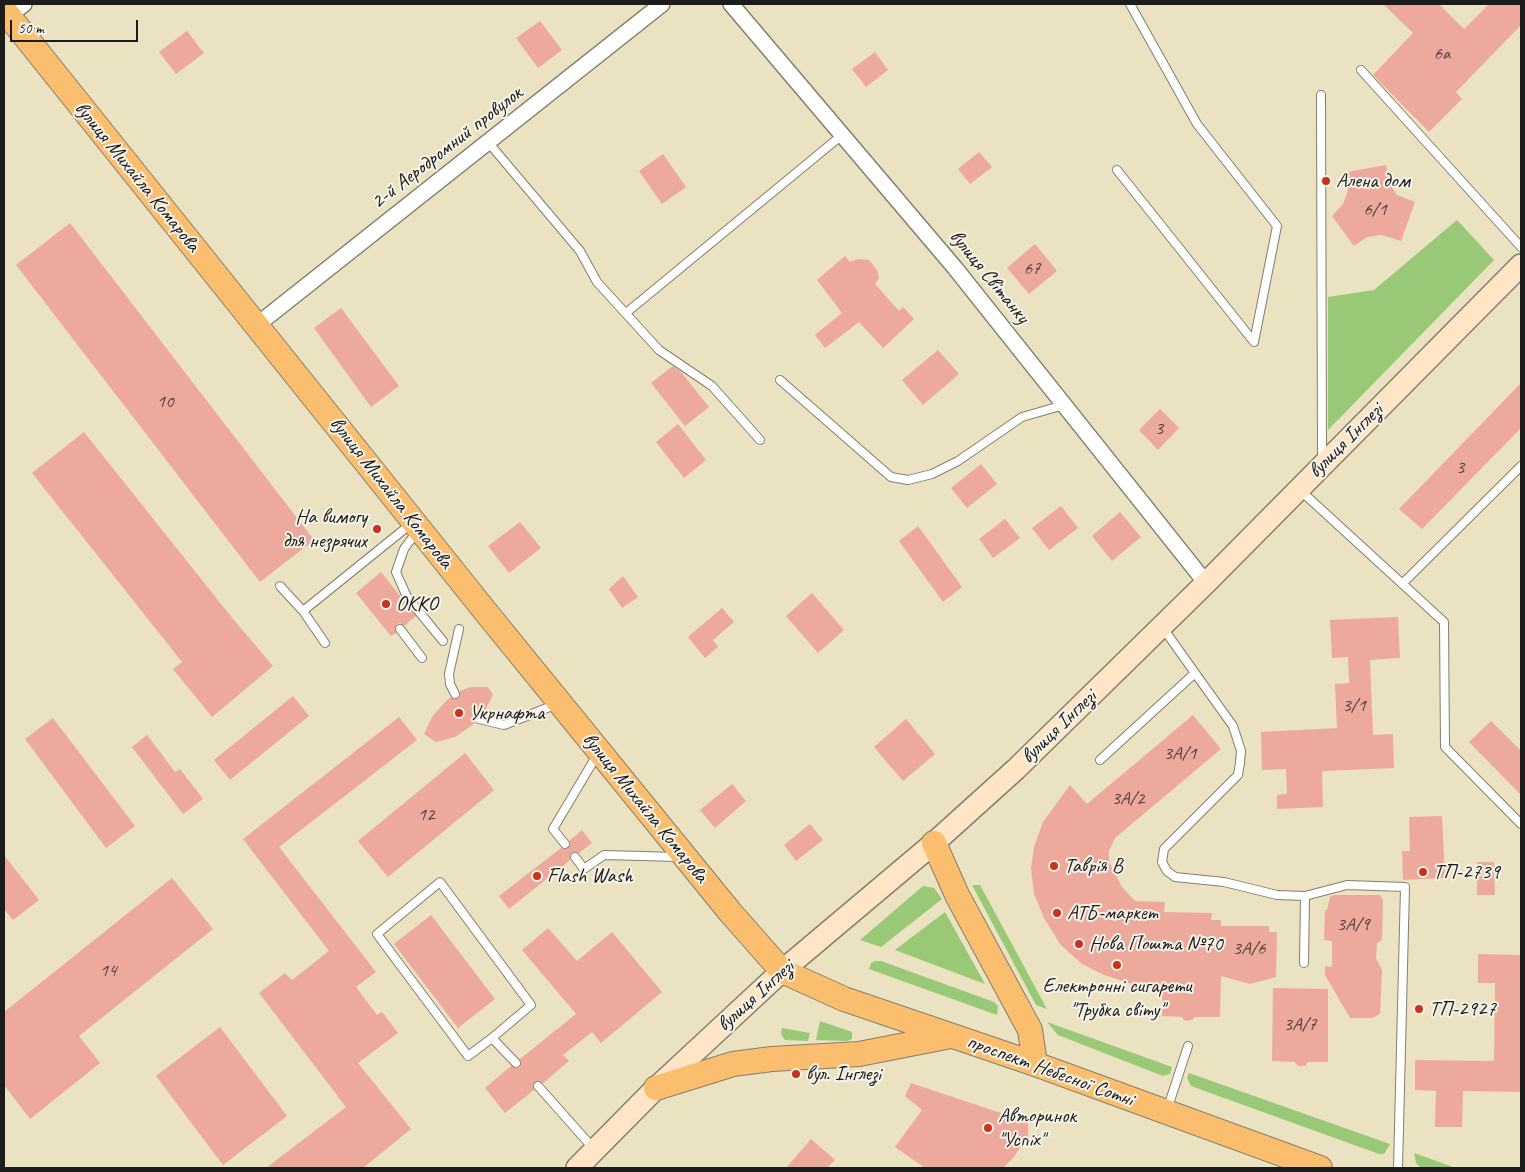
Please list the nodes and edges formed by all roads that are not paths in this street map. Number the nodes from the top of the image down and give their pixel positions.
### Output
1 (662, 4) edge
2 (731, 4) edge
3 (1130, 4) edge
4 (12, 10) edge
5 (1361, 70) dead end
6 (1321, 95) dead end
7 (842, 135) junction
8 (488, 142) junction
9 (1117, 170) dead end
10 (1521, 247) edge
11 (1521, 265) edge
12 (626, 313) junction
13 (257, 325) junction
14 (780, 380) dead end
15 (1064, 405) junction
16 (760, 440) dead end
17 (1322, 464) junction
18 (1521, 466) edge
19 (1299, 489) junction
20 (416, 525) junction
21 (1206, 584) junction
22 (1402, 584) junction
23 (280, 586) dead end
24 (303, 611) junction
25 (1162, 627) junction
26 (400, 629) dead end
27 (459, 629) dead end
28 (444, 641) dead end
29 (325, 642) dead end
30 (422, 658) dead end
31 (1195, 673) junction
32 (455, 694) dead end
33 (560, 702) junction
34 (479, 719) dead end
35 (599, 751) junction
36 (1100, 760) dead end
37 (1521, 824) edge
38 (934, 843) junction
39 (565, 844) dead end
40 (575, 857) dead end
41 (684, 857) junction
42 (1305, 896) junction
43 (1304, 963) dead end
44 (782, 971) junction
45 (952, 1036) junction
46 (492, 1038) junction
47 (1188, 1046) dead end
48 (516, 1063) dead end
49 (1034, 1064) junction
50 (538, 1086) dead end
51 (656, 1088) junction
52 (1167, 1113) junction
53 (595, 1150) junction
54 (577, 1168) edge
55 (1320, 1168) edge
56 (1398, 1168) edge

1 - 8 street, 2-й Аеродромний провулок
2 - 7 street, вулиця Світанку
3 - 9 lane
4 - 13 main road, вулиця Михайла Комарова
5 - 10 lane
6 - 17 lane
7 - 12 lane
7 - 15 street, вулиця Світанку
8 - 12 lane
8 - 13 street, 2-й Аеродромний провулок
11 - 17 main road, вулиця Інглезі
12 - 16 lane
13 - 20 main road, вулиця Михайла Комарова
14 - 15 lane
15 - 21 street, вулиця Світанку
17 - 19 main road, вулиця Інглезі
18 - 22 lane
19 - 21 main road, вулиця Інглезі
19 - 22 lane
20 - 24 lane
20 - 28 lane
20 - 33 main road, вулиця Михайла Комарова
21 - 25 main road, вулиця Інглезі
22 - 37 lane
23 - 24 lane
24 - 29 lane
25 - 31 lane
25 - 38 main road, вулиця Інглезі
26 - 30 lane
27 - 32 lane
31 - 36 lane
31 - 42 lane
33 - 34 lane
33 - 35 main road, вулиця Михайла Комарова
35 - 39 lane
35 - 41 main road, вулиця Михайла Комарова
38 - 44 main road, вулиця Інглезі
38 - 49 main road
40 - 41 lane
41 - 44 main road, вулиця Михайла Комарова
42 - 43 lane
42 - 56 lane
44 - 45 main road, проспект Небесної Сотні
44 - 51 main road, вулиця Інглезі
45 - 49 main road, проспект Небесної Сотні
45 - 51 main road
46 - 46 lane
46 - 48 lane
47 - 52 lane
49 - 52 main road, проспект Небесної Сотні
50 - 53 lane
51 - 53 main road, вулиця Інглезі
52 - 55 main road, проспект Небесної Сотні
53 - 54 main road, вулиця Інглезі

